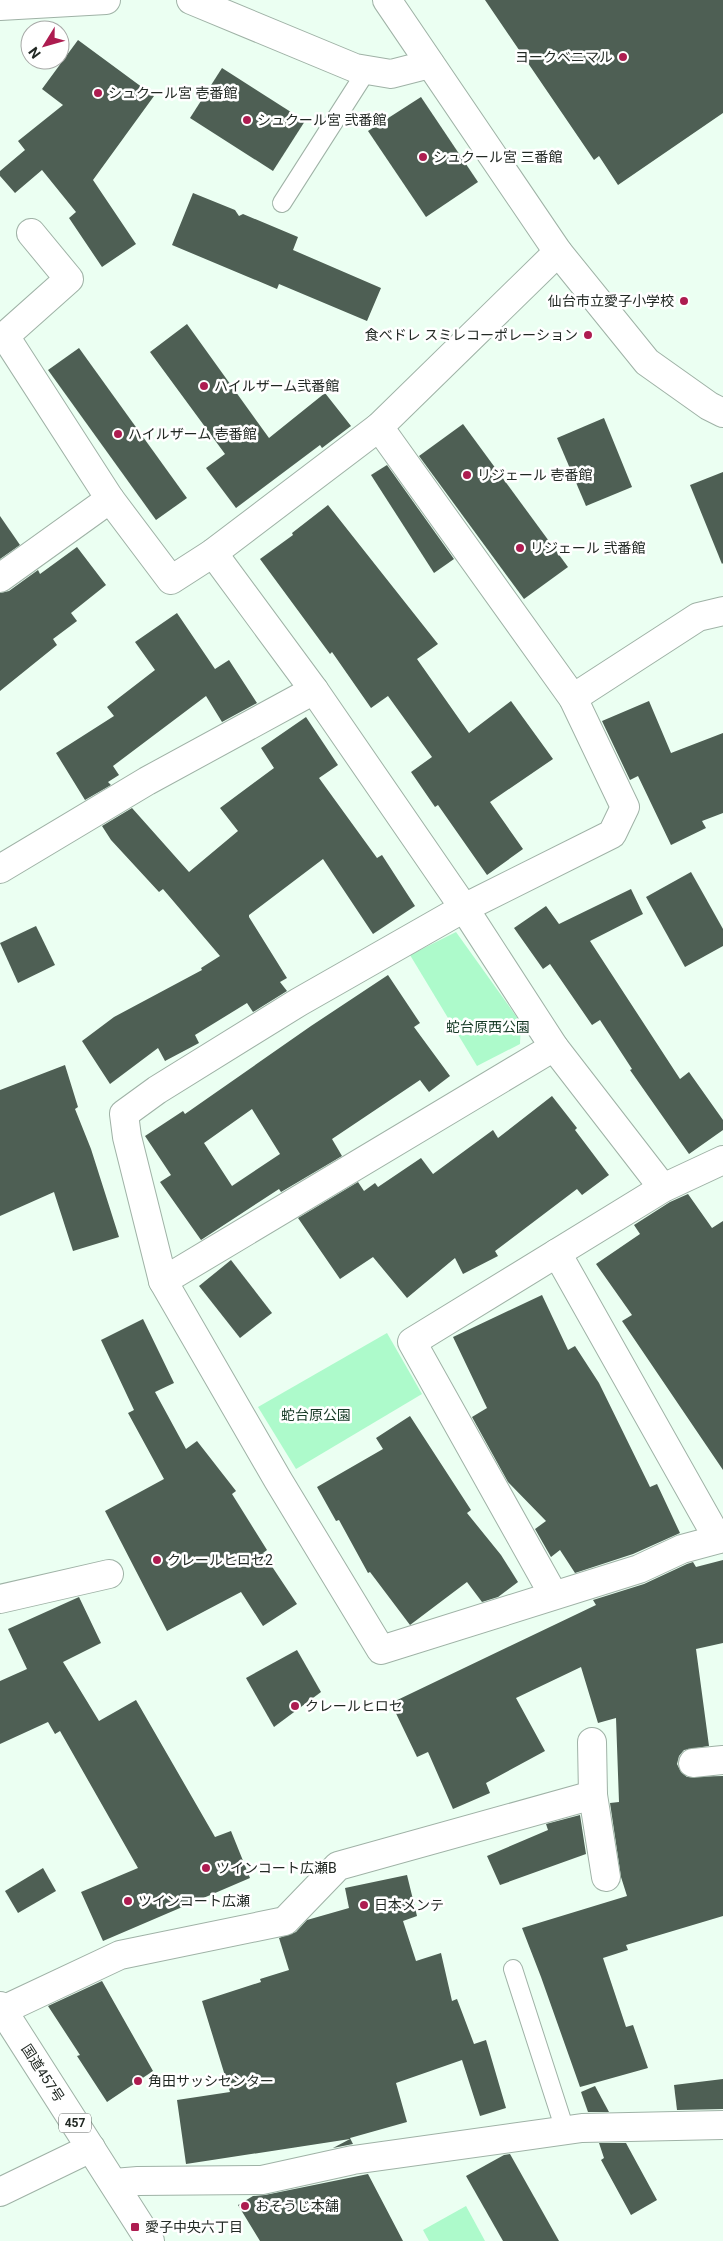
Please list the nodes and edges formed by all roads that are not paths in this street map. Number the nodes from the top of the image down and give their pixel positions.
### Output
1 (106, 0) edge
2 (191, 0) edge
3 (387, 0) edge
4 (0, 6) edge
5 (430, 64) junction
6 (367, 70) junction
7 (282, 203) dead end
8 (31, 233) dead end
9 (558, 252) junction
10 (723, 413) edge
11 (379, 426) junction
12 (110, 499) junction
13 (214, 553) junction
14 (0, 578) edge
15 (723, 611) edge
16 (314, 690) junction
17 (573, 698) junction
18 (0, 869) edge
19 (464, 908) junction
20 (554, 1047) junction
21 (723, 1160) edge
22 (663, 1188) junction
23 (558, 1253) junction
24 (163, 1281) junction
25 (721, 1539) edge
26 (109, 1574) dead end
27 (553, 1594) junction
28 (0, 1599) edge
29 (592, 1742) dead end
30 (723, 1760) edge
31 (693, 1763) dead end
32 (593, 1795) junction
33 (606, 1877) dead end
34 (513, 1969) dead end
35 (1, 2008) edge
36 (723, 2125) edge
37 (566, 2130) junction
38 (91, 2148) junction
39 (114, 2183) junction
40 (0, 2192) edge
41 (150, 2241) edge

1 - 4 main road
2 - 6 main road
3 - 5 main road
5 - 6 main road
5 - 9 main road
6 - 7 lane
8 - 12 main road
9 - 10 main road
9 - 11 main road
11 - 13 main road
11 - 17 main road
12 - 13 main road
12 - 14 main road
13 - 16 main road
15 - 17 main road
16 - 18 main road
16 - 19 main road
17 - 19 main road
19 - 20 main road
19 - 24 main road
20 - 22 main road
20 - 24 main road
21 - 22 main road
22 - 23 main road
23 - 25 main road
23 - 27 main road
24 - 27 main road
25 - 27 main road
26 - 28 main road
29 - 32 main road
30 - 31 main road
32 - 33 main road
32 - 35 main road
34 - 37 lane
35 - 38 main road, 国道457号 / 457
36 - 37 main road
37 - 39 main road
38 - 39 main road, 国道457号 / 457
38 - 40 main road
39 - 41 main road, 国道457号 / 457

